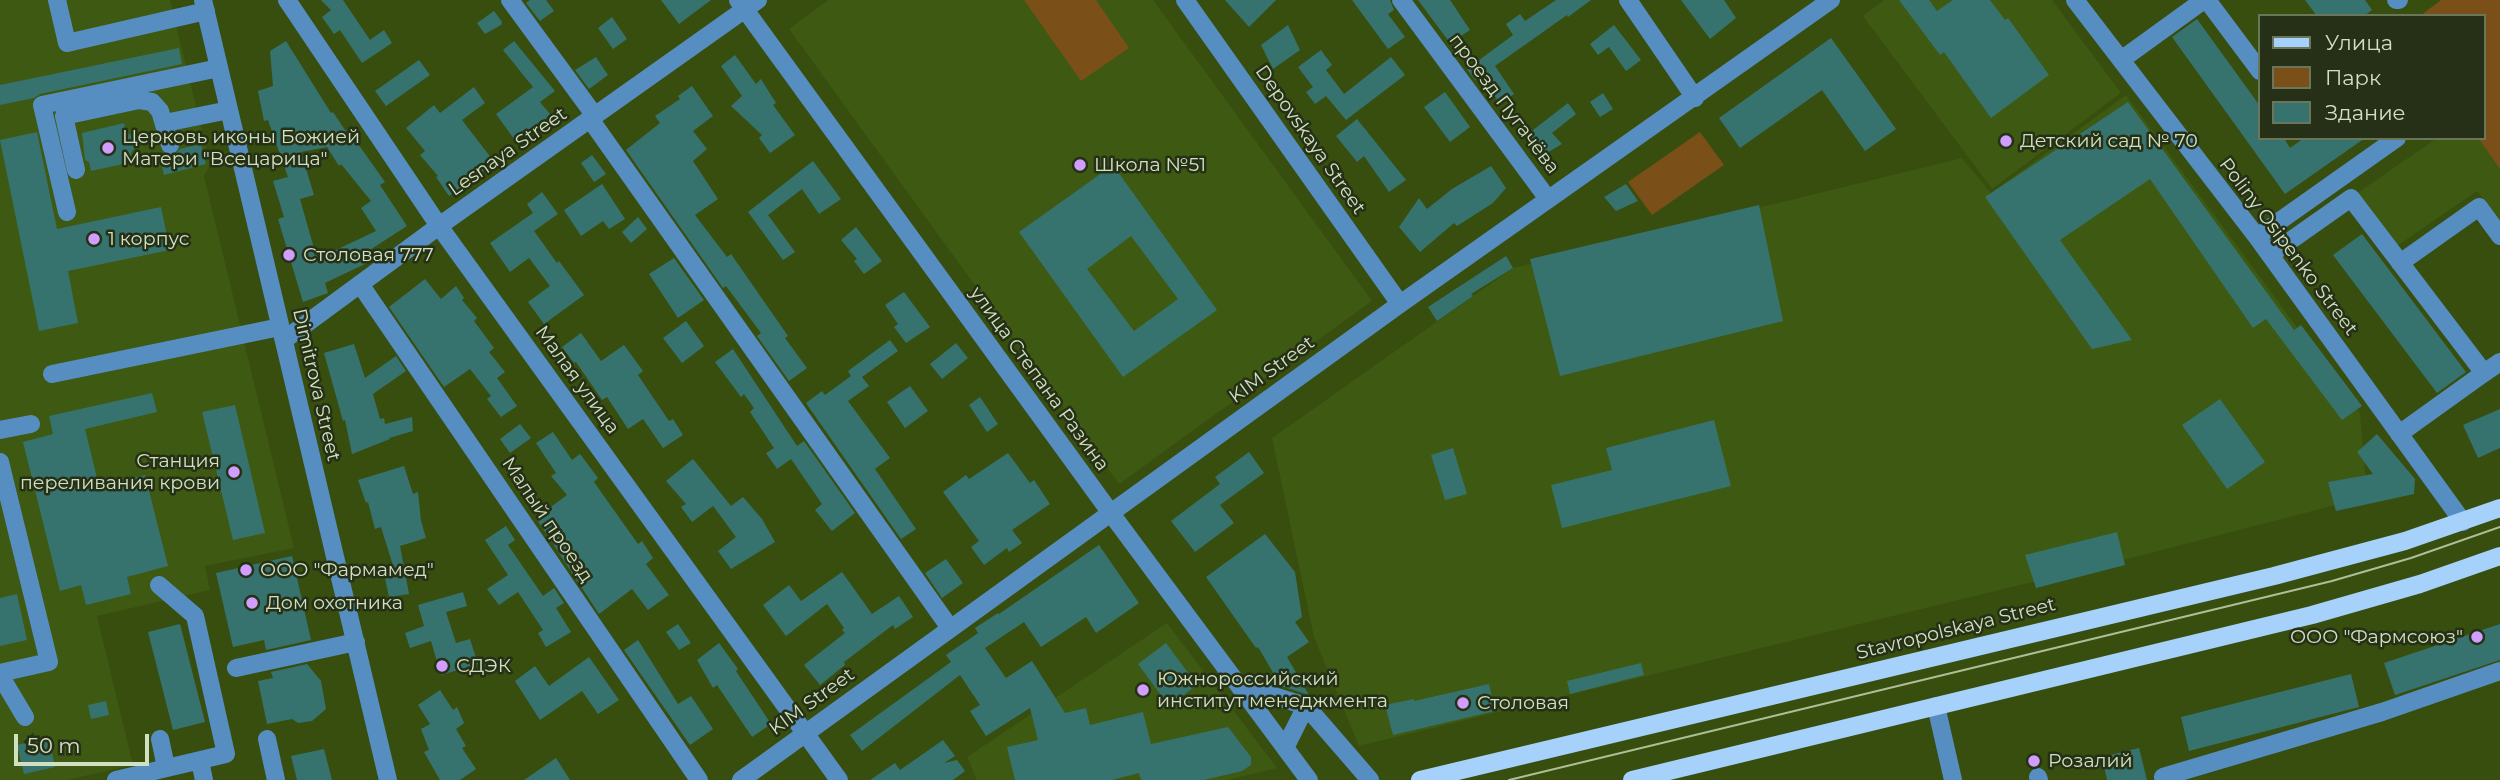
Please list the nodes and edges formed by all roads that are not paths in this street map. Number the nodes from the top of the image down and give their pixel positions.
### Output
1 (57, 0) edge
2 (287, 0) edge
3 (509, 0) edge
4 (1185, 0) edge
5 (1401, 0) edge
6 (1628, 0) edge
7 (1831, 0) edge
8 (2075, 0) edge
9 (2206, 0) edge
10 (746, 3) edge
11 (205, 6) edge
12 (2120, 60) junction
13 (219, 68) junction
14 (2258, 68) edge
15 (1695, 98) junction
16 (229, 110) junction
17 (593, 118) junction
18 (165, 123) junction
19 (2394, 140) edge
20 (170, 145) dead end
21 (76, 170) dead end
22 (1548, 199) junction
23 (67, 212) dead end
24 (439, 226) junction
25 (2500, 236) edge
26 (2257, 237) junction
27 (2270, 255) junction
28 (2400, 263) junction
29 (360, 284) junction
30 (1400, 304) junction
31 (282, 334) junction
32 (2500, 362) edge
33 (2484, 373) junction
34 (52, 374) dead end
35 (31, 424) dead end
36 (0, 430) edge
37 (2399, 434) junction
38 (0, 462) edge
39 (2500, 508) edge
40 (1110, 512) junction
41 (2463, 522) junction
42 (2500, 556) edge
43 (159, 585) dead end
44 (950, 628) junction
45 (356, 642) junction
46 (236, 668) dead end
47 (2500, 671) edge
48 (0, 674) edge
49 (1239, 685) junction
50 (1306, 706) junction
51 (1936, 706) junction
52 (25, 718) dead end
53 (806, 733) junction
54 (160, 739) dead end
55 (267, 739) dead end
56 (1285, 748) junction
57 (200, 761) junction
58 (166, 768) junction
59 (116, 780) edge
60 (204, 780) edge
61 (276, 780) edge
62 (388, 780) edge
63 (699, 780) edge
64 (741, 780) edge
65 (839, 780) edge
66 (1309, 780) edge
67 (1370, 780) edge
68 (1420, 780) edge
69 (1632, 780) edge
70 (1953, 780) edge
71 (2164, 780) edge

1 - 11 street
2 - 24 street, Малая улица
3 - 17 street
4 - 30 street, Depovskaya Street
5 - 22 street, проезд Пугачёва
6 - 15 street
7 - 15 street, KIM Street
8 - 12 street, Poliny Osipenko Street
9 - 12 street
9 - 14 street
10 - 17 street, Lesnaya Street
10 - 40 street, улица Степана Разина
11 - 13 street, Dimitrova Street
12 - 26 street, Poliny Osipenko Street
13 - 16 street, Dimitrova Street
13 - 23 street
15 - 22 street, KIM Street
16 - 18 street
16 - 31 street, Dimitrova Street
17 - 24 street, Lesnaya Street
17 - 44 street
18 - 20 street
18 - 21 street
19 - 26 street
22 - 30 street, KIM Street
24 - 29 street, Lesnaya Street
24 - 53 street, Малая улица
25 - 28 street
26 - 27 street, Poliny Osipenko Street
27 - 28 street
27 - 37 street, Poliny Osipenko Street
28 - 33 street
29 - 31 street, Lesnaya Street
29 - 63 street, Малый проезд
30 - 40 street, KIM Street
31 - 34 street
31 - 45 street, Dimitrova Street
32 - 33 street
33 - 37 street
35 - 36 street
37 - 41 street, Poliny Osipenko Street
38 - 48 street
39 - 41 main road, Stavropolskaya Street
40 - 44 street, KIM Street
40 - 49 street, улица Степана Разина
41 - 68 main road, Stavropolskaya Street
42 - 51 main road
43 - 57 street
44 - 53 street, KIM Street
45 - 46 street
45 - 62 street, Dimitrova Street
47 - 71 street
48 - 52 street
49 - 50 street
49 - 56 street, улица Степана Разина
50 - 56 street
50 - 67 street
51 - 69 main road
51 - 70 street
53 - 64 street, KIM Street
53 - 65 street, Малая улица
54 - 58 street
55 - 61 street
56 - 66 street, улица Степана Разина
57 - 58 street
57 - 60 street
58 - 59 street

